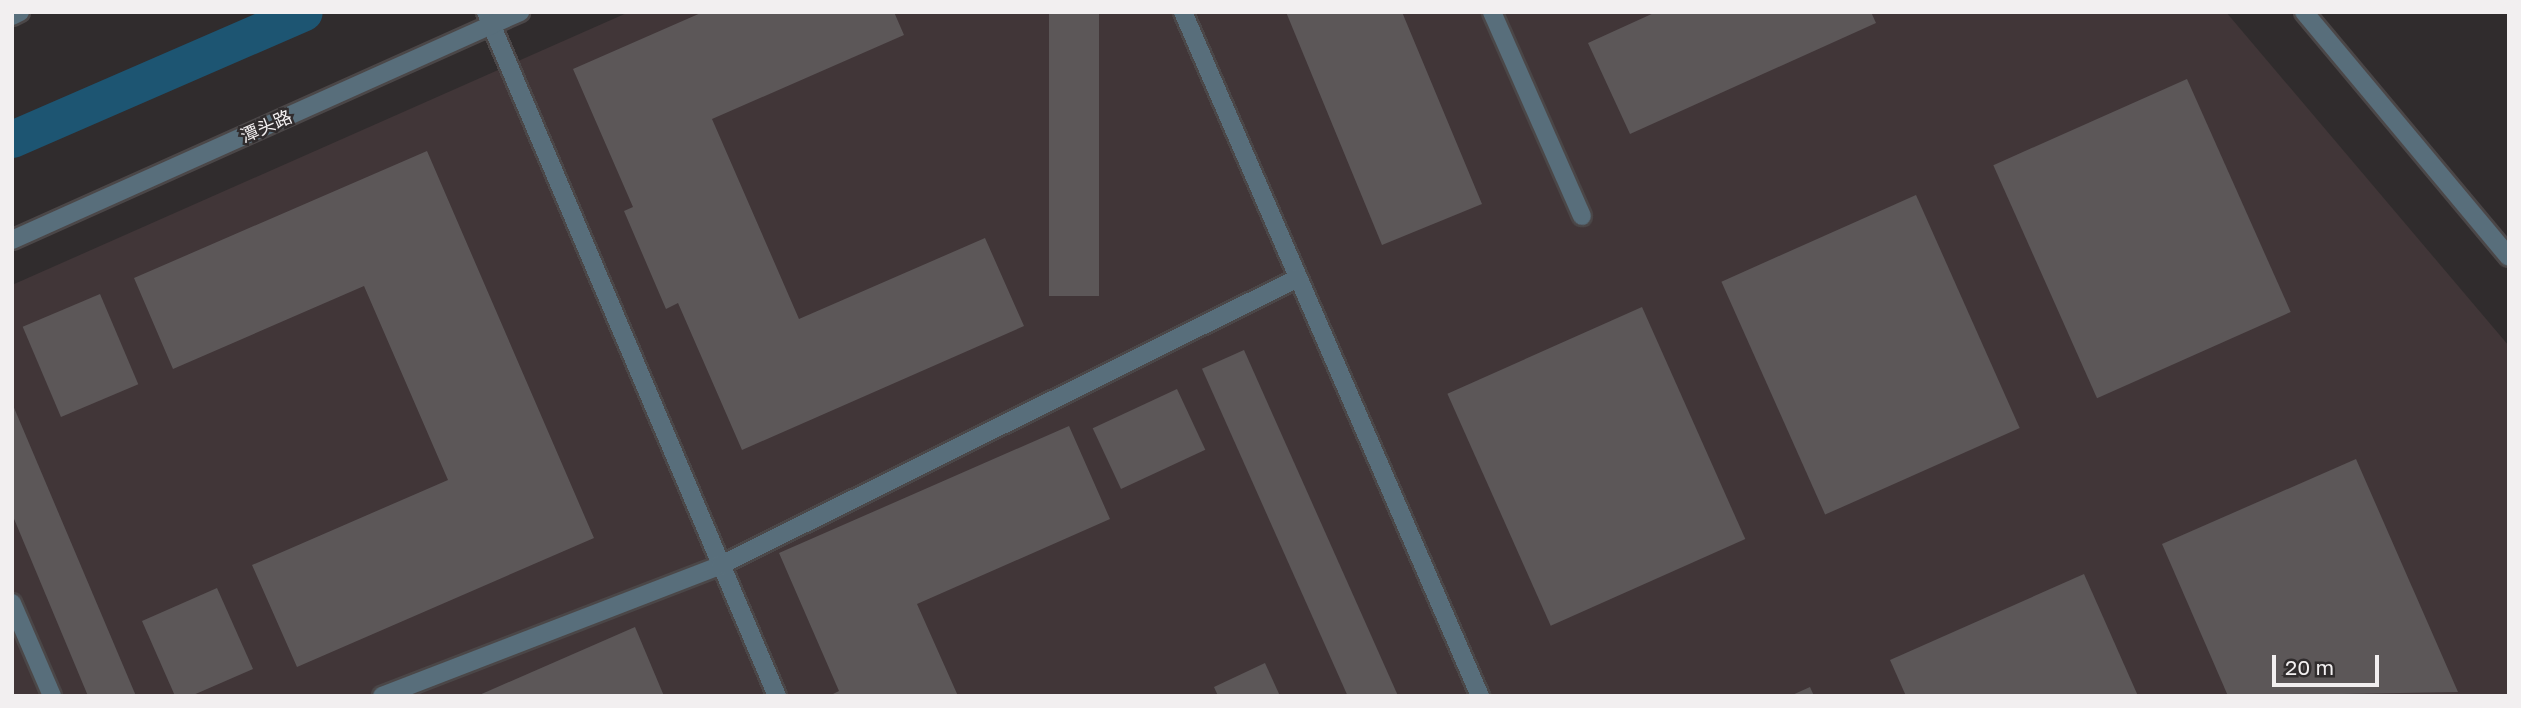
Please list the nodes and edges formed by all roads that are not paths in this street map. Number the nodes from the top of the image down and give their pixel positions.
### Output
1 (20, 12) edge
2 (520, 12) edge
3 (1183, 12) edge
4 (1492, 12) edge
5 (2304, 12) edge
6 (12, 16) edge
7 (489, 18) edge
8 (1582, 216) dead end
9 (12, 240) edge
10 (2509, 257) edge
11 (1298, 278) junction
12 (721, 565) junction
13 (12, 603) edge
14 (52, 696) edge
15 (382, 696) edge
16 (777, 696) edge
17 (1480, 696) edge

1 - 6 street
2 - 7 street, 潭头路
3 - 11 street
4 - 8 street
5 - 10 street
7 - 9 street, 潭头路
7 - 12 street
11 - 12 street
11 - 17 street
12 - 15 street
12 - 16 street
13 - 14 street

